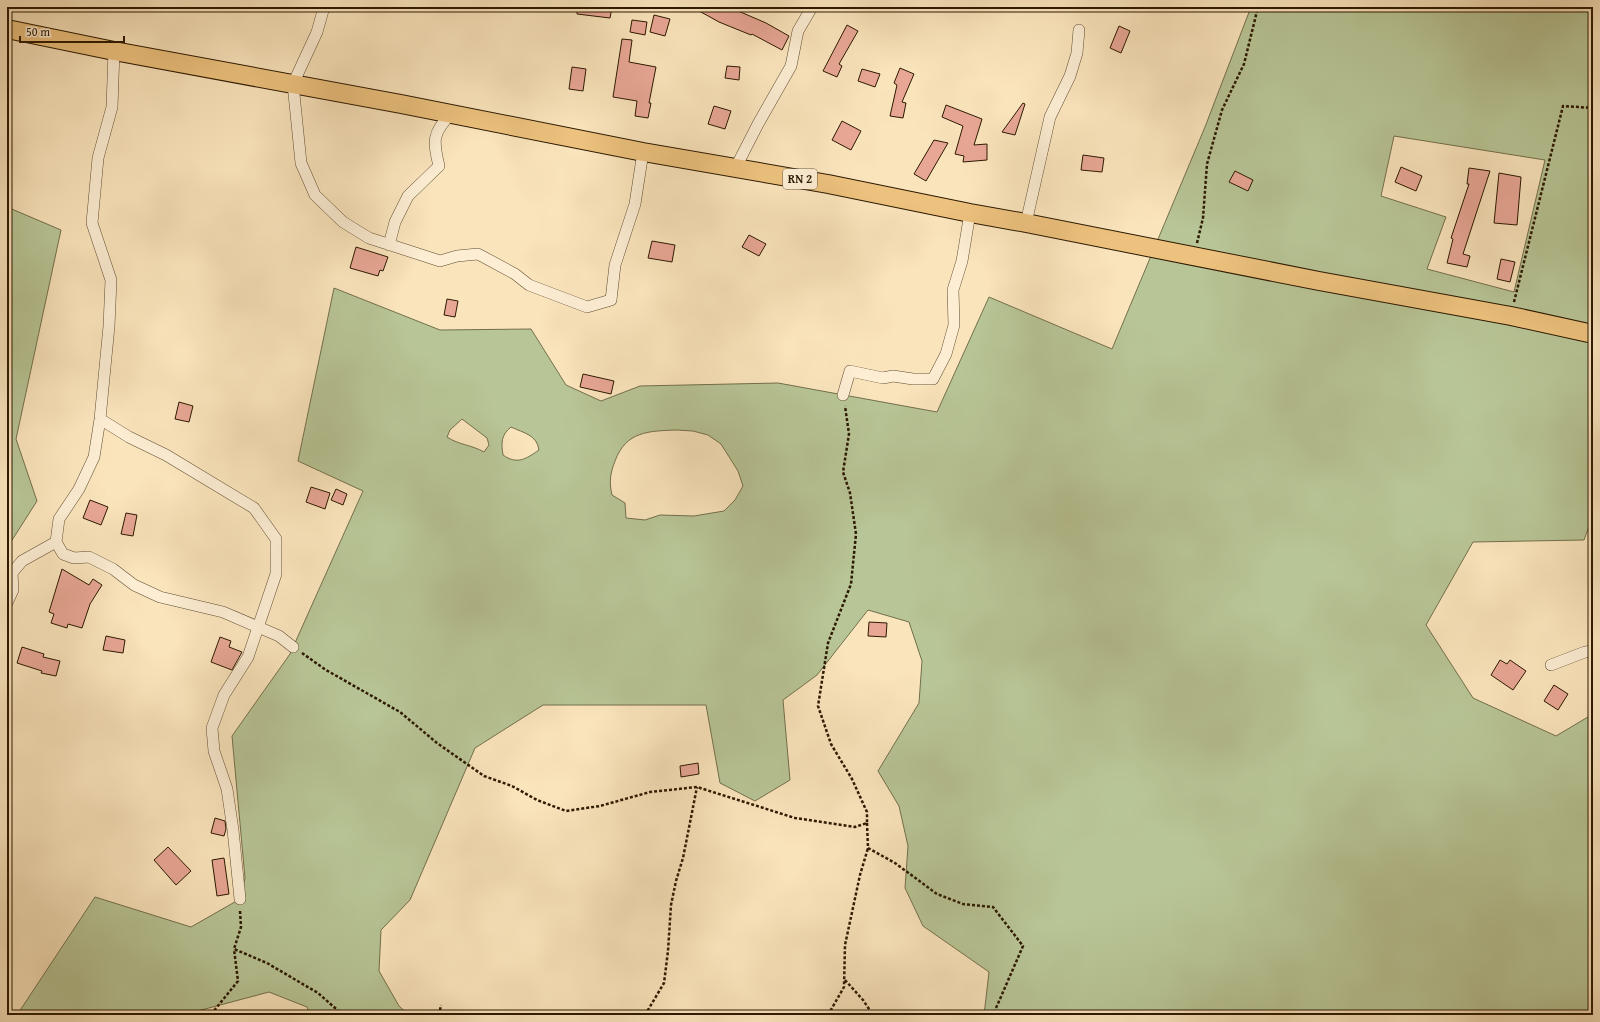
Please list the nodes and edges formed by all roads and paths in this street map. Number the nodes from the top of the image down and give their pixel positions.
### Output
1 (324, 7) edge
2 (812, 7) edge
3 (1258, 7) edge
4 (7, 29) edge
5 (1079, 30) dead end
6 (114, 51) junction
7 (293, 84) junction
8 (1593, 108) edge
9 (451, 114) junction
10 (643, 152) junction
11 (736, 167) junction
12 (970, 214) junction
13 (1026, 223) junction
14 (389, 245) junction
15 (1193, 257) junction
16 (1511, 316) junction
17 (1593, 334) edge
18 (843, 395) joint
19 (100, 419) junction
20 (56, 542) junction
21 (7, 603) edge
22 (258, 627) junction
23 (293, 648) joint
24 (1593, 651) edge
25 (1551, 665) dead end
26 (697, 787) junction
27 (867, 823) junction
28 (868, 848) junction
29 (240, 899) joint
30 (234, 949) junction
31 (844, 979) junction
32 (442, 1004) dead end
33 (213, 1015) edge
34 (343, 1015) edge
35 (439, 1015) edge
36 (645, 1015) edge
37 (828, 1015) edge
38 (873, 1015) edge
39 (993, 1015) edge

1 - 7 street
2 - 11 street
3 - 15 path
4 - 6 main road, RN 2
5 - 13 street
6 - 7 main road, RN 2
6 - 19 street
7 - 9 main road, RN 2
7 - 14 street
8 - 16 path
9 - 10 main road, RN 2
9 - 14 street
10 - 11 main road, RN 2
10 - 14 street
11 - 12 main road, RN 2
12 - 13 main road, RN 2
12 - 18 street
13 - 15 main road, RN 2
15 - 16 main road, RN 2
16 - 17 main road, RN 2
18 - 27 path
19 - 20 street
19 - 22 street
20 - 21 street
20 - 22 street
22 - 23 street
22 - 29 street
23 - 26 path
24 - 25 street
26 - 27 path
26 - 36 path
27 - 28 path
28 - 31 path
28 - 39 path
29 - 30 path
30 - 33 path
30 - 34 path
31 - 37 path
31 - 38 path
32 - 35 path

